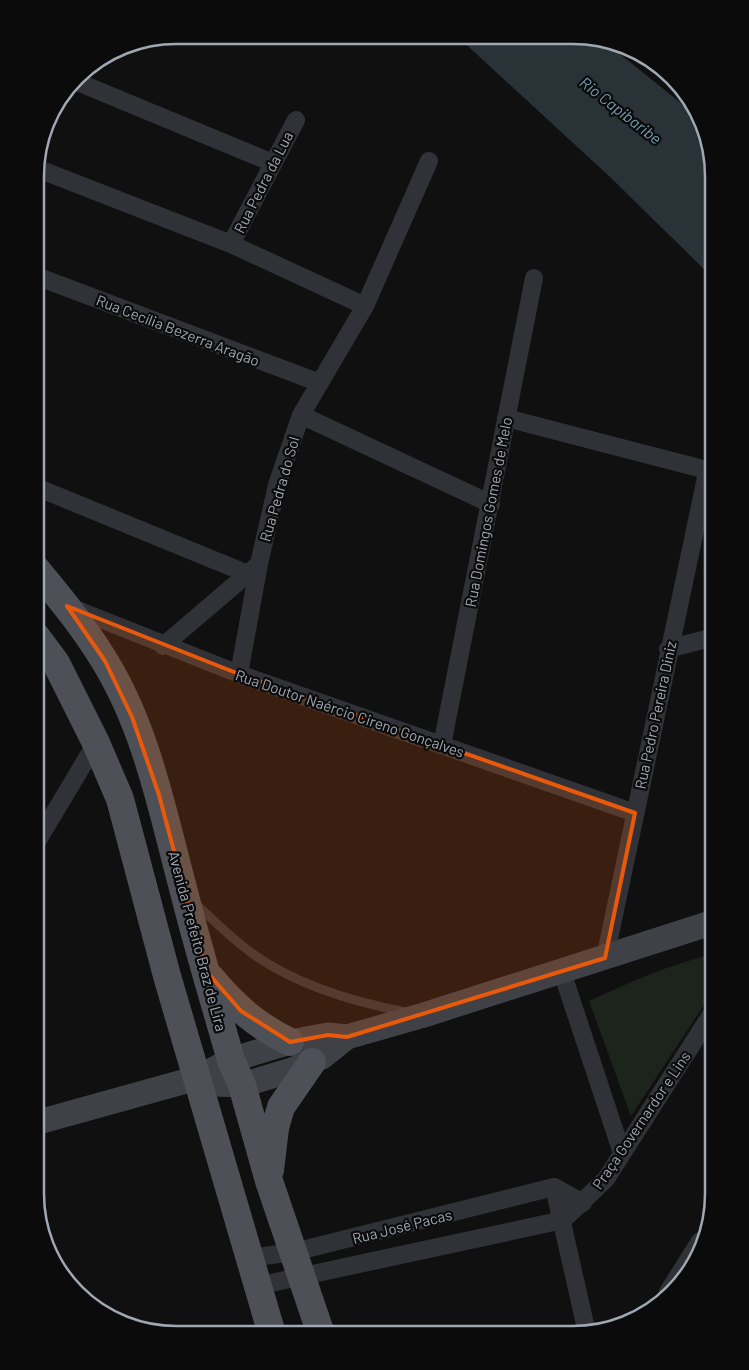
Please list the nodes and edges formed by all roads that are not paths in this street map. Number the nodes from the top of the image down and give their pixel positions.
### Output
1 (81, 84) edge
2 (296, 120) dead end
3 (429, 161) dead end
4 (273, 163) junction
5 (44, 171) edge
6 (231, 244) junction
7 (534, 278) dead end
8 (44, 279) edge
9 (365, 306) junction
10 (320, 384) junction
11 (301, 415) junction
12 (506, 418) junction
13 (705, 472) edge
14 (44, 490) edge
15 (705, 491) edge
16 (491, 504) junction
17 (253, 569) junction
18 (44, 579) edge
19 (67, 606) junction
20 (705, 639) edge
21 (163, 646) junction
22 (44, 647) edge
23 (668, 649) junction
24 (239, 674) junction
25 (96, 743) junction
26 (442, 745) junction
27 (635, 813) junction
28 (44, 830) edge
29 (184, 893) junction
30 (705, 925) edge
31 (604, 958) junction
32 (206, 971) junction
33 (562, 972) junction
34 (424, 1015) junction
35 (705, 1024) edge
36 (347, 1037) junction
37 (290, 1042) junction
38 (231, 1060) junction
39 (312, 1062) junction
40 (197, 1078) junction
41 (242, 1085) junction
42 (44, 1120) edge
43 (622, 1153) junction
44 (269, 1181) junction
45 (554, 1187) junction
46 (583, 1203) junction
47 (563, 1220) junction
48 (294, 1252) junction
49 (249, 1258) junction
50 (302, 1277) junction
51 (257, 1286) junction
52 (585, 1325) edge
53 (270, 1326) edge
54 (318, 1326) edge

1 - 4 street
2 - 4 street, Rua Pedra da Lua
3 - 9 street, Rua Pedra do Sol
4 - 6 street, Rua Pedra da Lua
5 - 6 street
6 - 9 street
7 - 12 street, Rua Domingos Gomes de Melo
8 - 10 street, Rua Cecília Bezerra Aragão
9 - 10 street, Rua Pedra do Sol
10 - 11 street, Rua Pedra do Sol
11 - 16 street
11 - 17 street, Rua Pedra do Sol
12 - 13 street, Rua Pedro Pereira Diniz
12 - 16 street, Rua Domingos Gomes de Melo
14 - 17 street
15 - 23 street, Rua Pedro Pereira Diniz
16 - 26 street, Rua Domingos Gomes de Melo
17 - 21 street
17 - 24 street
18 - 19 main road, Avenida Prefeito Braz de Lira
19 - 21 street, Rua Doutor Naércio Cireno Gonçalves
19 - 29 main road, Avenida Prefeito Braz de Lira
20 - 23 street
21 - 24 street, Rua Doutor Naércio Cireno Gonçalves
22 - 25 main road
23 - 27 street, Rua Pedro Pereira Diniz
24 - 26 street, Rua Doutor Naércio Cireno Gonçalves
25 - 28 street
25 - 40 main road
26 - 27 street, Rua Doutor Naércio Cireno Gonçalves
27 - 31 street, Rua Pedro Pereira Diniz
29 - 32 main road, Avenida Prefeito Braz de Lira
29 - 34 lane
30 - 31 main road
31 - 33 main road
32 - 37 main road
32 - 38 main road, Avenida Prefeito Braz de Lira
33 - 34 main road
33 - 43 street
34 - 36 main road
35 - 43 street, Praça Governardor e Lins
36 - 37 main road
36 - 39 main road
37 - 38 main road
38 - 40 main road
38 - 41 main road, Avenida Prefeito Braz de Lira
39 - 41 main road
39 - 44 main road
40 - 41 main road
40 - 42 main road
40 - 49 main road
41 - 44 main road, Avenida Prefeito Braz de Lira
43 - 46 street, Praça Governardor e Lins
44 - 48 main road, Avenida Prefeito Braz de Lira
45 - 46 street
45 - 47 street
45 - 48 street, Rua José Pacas
46 - 47 street, Rua José Pacas
47 - 50 street, Rua José Pacas
47 - 52 street
48 - 49 street, Rua José Pacas
48 - 50 main road, Avenida Prefeito Braz de Lira
49 - 51 main road
50 - 51 street, Rua José Pacas
50 - 54 main road, Avenida Prefeito Braz de Lira
51 - 53 main road

